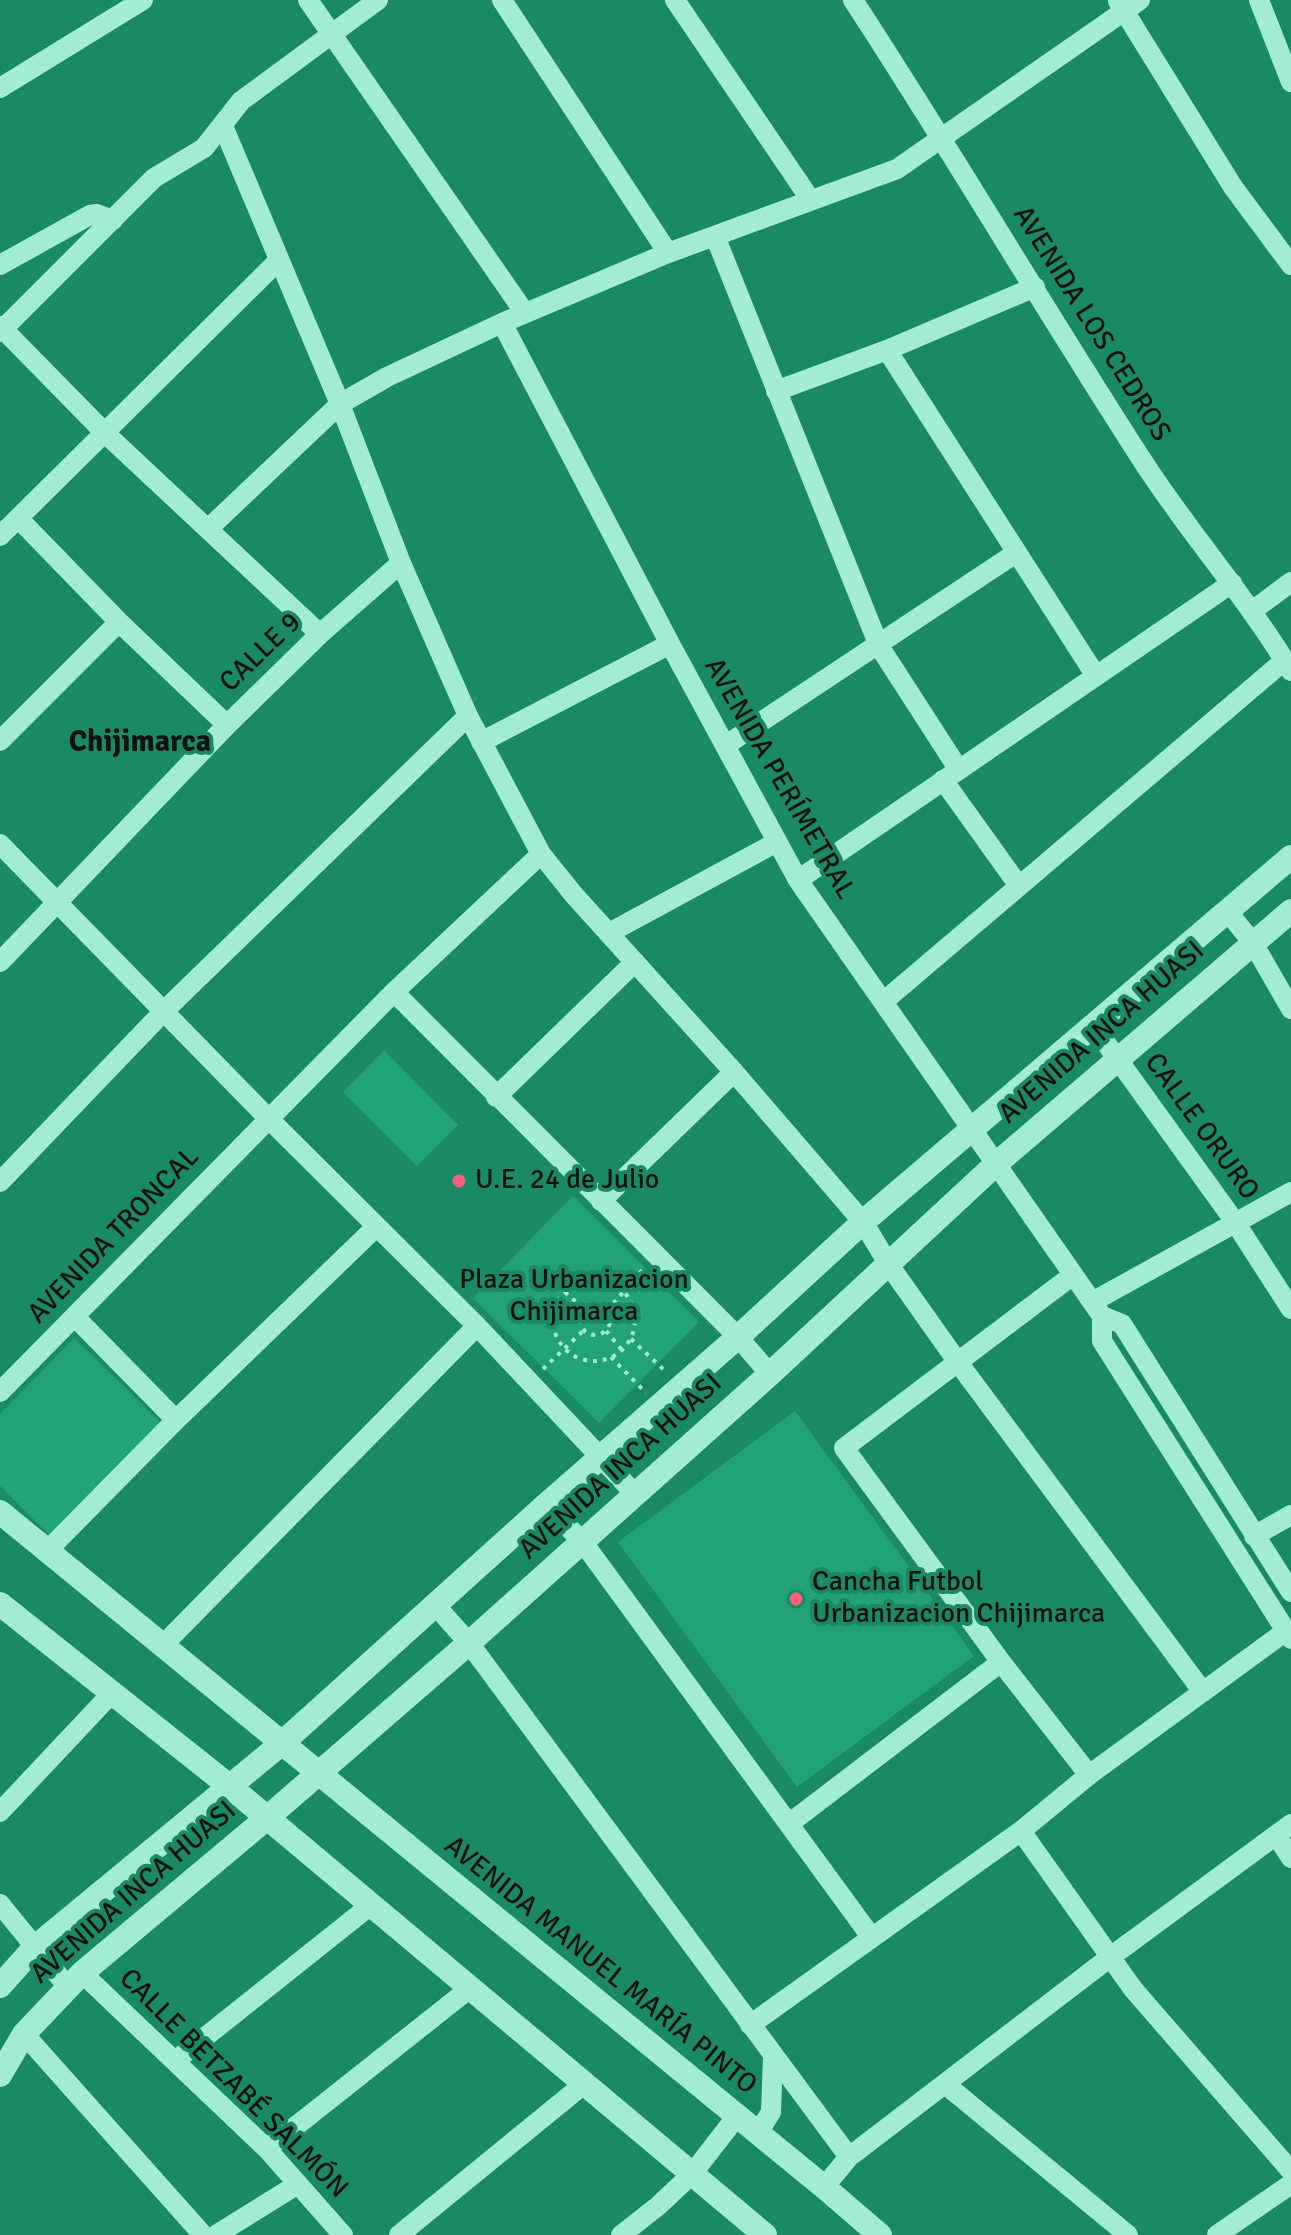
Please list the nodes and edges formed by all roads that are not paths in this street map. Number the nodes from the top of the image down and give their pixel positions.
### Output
1 (143, 0) edge
2 (308, 0) edge
3 (378, 0) edge
4 (502, 0) edge
5 (675, 0) edge
6 (853, 0) edge
7 (1259, 0) edge
8 (1127, 4) edge
9 (330, 34) junction
10 (1291, 82) edge
11 (0, 88) edge
12 (223, 126) junction
13 (943, 138) junction
14 (810, 199) junction
15 (113, 220) junction
16 (715, 236) junction
17 (668, 253) junction
18 (279, 260) junction
19 (0, 265) edge
20 (1291, 265) edge
21 (1035, 287) junction
22 (525, 313) junction
23 (502, 323) junction
24 (1, 329) edge
25 (887, 350) junction
26 (776, 391) junction
27 (340, 404) junction
28 (106, 434) junction
29 (18, 518) junction
30 (209, 528) junction
31 (0, 536) edge
32 (1016, 553) junction
33 (401, 563) junction
34 (1291, 582) edge
35 (1232, 583) junction
36 (1252, 611) junction
37 (119, 622) junction
38 (320, 634) junction
39 (670, 644) junction
40 (879, 646) junction
41 (1288, 666) edge
42 (1096, 676) junction
43 (468, 716) junction
44 (227, 725) junction
45 (0, 741) edge
46 (481, 742) junction
47 (726, 745) junction
48 (951, 775) junction
49 (777, 842) junction
50 (0, 844) edge
51 (541, 854) junction
52 (1291, 857) edge
53 (798, 880) junction
54 (1019, 886) junction
55 (57, 904) junction
56 (1227, 911) junction
57 (1291, 911) edge
58 (609, 933) junction
59 (1253, 943) junction
60 (0, 962) edge
61 (635, 962) junction
62 (394, 992) junction
63 (883, 1002) junction
64 (1291, 1009) edge
65 (164, 1011) junction
66 (1093, 1025) junction
67 (1117, 1058) junction
68 (734, 1072) junction
69 (496, 1097) junction
70 (268, 1118) junction
71 (972, 1131) junction
72 (996, 1164) junction
73 (0, 1182) edge
74 (1291, 1192) edge
75 (601, 1201) junction
76 (863, 1222) junction
77 (1235, 1222) junction
78 (376, 1227) junction
79 (889, 1265) junction
80 (1073, 1275) junction
81 (1097, 1309) junction
82 (1291, 1309) edge
83 (76, 1318) junction
84 (477, 1326) junction
85 (738, 1337) junction
86 (957, 1361) junction
87 (770, 1374) junction
88 (0, 1392) edge
89 (176, 1420) junction
90 (601, 1456) junction
91 (635, 1494) junction
92 (546, 1505) junction
93 (0, 1512) edge
94 (1291, 1515) edge
95 (1254, 1536) junction
96 (582, 1541) junction
97 (46, 1552) junction
98 (1291, 1592) edge
99 (435, 1605) junction
100 (1, 1606) edge
101 (1288, 1635) edge
102 (469, 1643) junction
103 (163, 1645) junction
104 (1001, 1662) junction
105 (1203, 1692) junction
106 (111, 1694) junction
107 (281, 1744) junction
108 (318, 1775) junction
109 (1089, 1775) junction
110 (228, 1785) junction
111 (0, 1812) edge
112 (267, 1818) junction
113 (790, 1823) junction
114 (1283, 1830) edge
115 (1021, 1831) junction
116 (1291, 1858) edge
117 (0, 1904) edge
118 (371, 1905) junction
119 (872, 1938) junction
120 (34, 1948) junction
121 (1109, 1958) junction
122 (74, 1980) junction
123 (0, 1986) edge
124 (469, 1989) junction
125 (750, 2025) junction
126 (24, 2034) junction
127 (773, 2057) junction
128 (175, 2061) junction
129 (0, 2075) edge
130 (584, 2084) junction
131 (945, 2084) junction
132 (737, 2116) junction
133 (758, 2133) junction
134 (267, 2149) junction
135 (849, 2157) junction
136 (1291, 2171) edge
137 (692, 2174) junction
138 (298, 2184) junction
139 (1291, 2184) edge
140 (824, 2187) junction
141 (203, 2235) edge
142 (216, 2235) edge
143 (343, 2235) edge
144 (399, 2235) edge
145 (621, 2235) edge
146 (765, 2235) edge
147 (880, 2235) edge
148 (1128, 2235) edge
149 (1217, 2235) edge

1 - 11 street
2 - 9 street
3 - 9 street
4 - 17 street
5 - 14 street
6 - 13 street, AVENIDA LOS CEDROS
7 - 10 street
8 - 13 street
8 - 20 street
9 - 12 street
9 - 22 street
12 - 15 street
12 - 18 street
13 - 14 street
13 - 21 street, AVENIDA LOS CEDROS
14 - 16 street
15 - 19 street
15 - 24 street
16 - 17 street
16 - 26 street
17 - 22 street
18 - 27 street
18 - 28 street
21 - 25 street
21 - 35 street, AVENIDA LOS CEDROS
22 - 23 street
23 - 27 street
23 - 39 street, AVENIDA PERÍMETRAL
24 - 28 street
25 - 26 street
25 - 32 street
26 - 40 street
27 - 30 street
27 - 33 street
28 - 29 street
28 - 30 street
29 - 31 street
29 - 37 street
30 - 38 street
32 - 40 street
32 - 42 street
33 - 38 street, CALLE 9
33 - 43 street
34 - 36 street
35 - 36 street, AVENIDA LOS CEDROS
35 - 42 street
36 - 41 street, AVENIDA LOS CEDROS
37 - 44 street
37 - 45 street
38 - 44 street, CALLE 9
39 - 46 street
39 - 47 street, AVENIDA PERÍMETRAL
40 - 47 street
40 - 48 street
41 - 54 street
42 - 48 street
43 - 46 street
43 - 65 street
44 - 55 street, CALLE 9
46 - 51 street
47 - 49 street, AVENIDA PERÍMETRAL
48 - 53 street
48 - 54 street
49 - 53 street, AVENIDA PERÍMETRAL
49 - 58 street
50 - 55 street
51 - 58 street
51 - 62 street, AVENIDA TRONCAL
52 - 56 street, AVENIDA INCA HUASI
53 - 63 street, AVENIDA PERÍMETRAL
54 - 63 street
55 - 60 street, CALLE 9
55 - 65 street
56 - 59 street
56 - 66 street, AVENIDA INCA HUASI
57 - 59 street, AVENIDA INCA HUASI
58 - 61 street
59 - 64 street
59 - 67 street, AVENIDA INCA HUASI
61 - 68 street
61 - 69 street
62 - 69 street
62 - 70 street, AVENIDA TRONCAL
63 - 71 street, AVENIDA PERÍMETRAL
65 - 70 street
65 - 73 street
66 - 67 street, CALLE ORURO
66 - 71 street, AVENIDA INCA HUASI
67 - 72 street, AVENIDA INCA HUASI
67 - 77 street, CALLE ORURO
68 - 75 street
68 - 76 street
69 - 75 street
70 - 78 street
70 - 83 street, AVENIDA TRONCAL
71 - 72 street, AVENIDA PERÍMETRAL
71 - 76 street, AVENIDA INCA HUASI
72 - 79 street, AVENIDA INCA HUASI
72 - 80 street, AVENIDA PERÍMETRAL
74 - 77 street
75 - 85 street
76 - 79 street
76 - 85 street, AVENIDA INCA HUASI
77 - 81 street
77 - 82 street, CALLE ORURO
78 - 84 street
78 - 89 street
79 - 86 street
79 - 87 street, AVENIDA INCA HUASI
80 - 81 street, AVENIDA PERÍMETRAL
80 - 86 street
81 - 95 street
81 - 101 street
83 - 88 street, AVENIDA TRONCAL
83 - 89 street
84 - 90 street
84 - 103 street
85 - 87 street
85 - 90 street, AVENIDA INCA HUASI
86 - 104 street
86 - 105 street
87 - 91 street, AVENIDA INCA HUASI
89 - 97 street
90 - 91 street
90 - 92 street, AVENIDA INCA HUASI
91 - 96 street, AVENIDA INCA HUASI
92 - 96 street
92 - 99 street, AVENIDA INCA HUASI
93 - 97 street, AVENIDA MANUEL MARÍA PINTO
94 - 95 street
95 - 98 street
96 - 102 street, AVENIDA INCA HUASI
96 - 113 street
97 - 103 street, AVENIDA MANUEL MARÍA PINTO
99 - 102 street
99 - 107 street, AVENIDA INCA HUASI
100 - 106 street
101 - 105 street
102 - 108 street, AVENIDA INCA HUASI
102 - 125 street
103 - 107 street, AVENIDA MANUEL MARÍA PINTO
104 - 109 street
104 - 113 street
105 - 109 street
106 - 110 street
106 - 111 street
107 - 108 street, AVENIDA MANUEL MARÍA PINTO
107 - 110 street, AVENIDA INCA HUASI
108 - 112 street, AVENIDA INCA HUASI
108 - 132 street, AVENIDA MANUEL MARÍA PINTO
109 - 115 street
110 - 112 street
110 - 120 street, AVENIDA INCA HUASI
112 - 118 street
112 - 122 street, AVENIDA INCA HUASI
113 - 119 street
114 - 116 street
114 - 121 street
115 - 119 street
115 - 121 street
117 - 120 street, CALLE BETZABÉ SALMÓN
118 - 124 street
118 - 128 street
119 - 125 street
120 - 122 street, CALLE BETZABÉ SALMÓN
120 - 123 street, AVENIDA INCA HUASI
121 - 131 street
121 - 136 street
122 - 126 street, AVENIDA INCA HUASI
122 - 128 street, CALLE BETZABÉ SALMÓN
124 - 130 street
124 - 134 street
125 - 127 street
126 - 129 street, AVENIDA INCA HUASI
126 - 141 street
127 - 133 street
127 - 135 street
128 - 134 street, CALLE BETZABÉ SALMÓN
130 - 137 street
130 - 144 street
131 - 135 street
131 - 148 street
132 - 133 street, AVENIDA MANUEL MARÍA PINTO
132 - 137 street
133 - 140 street, AVENIDA MANUEL MARÍA PINTO
134 - 138 street, CALLE BETZABÉ SALMÓN
135 - 140 street
137 - 145 street
137 - 146 street
138 - 142 street
138 - 143 street, CALLE BETZABÉ SALMÓN
139 - 149 street
140 - 147 street, AVENIDA MANUEL MARÍA PINTO

